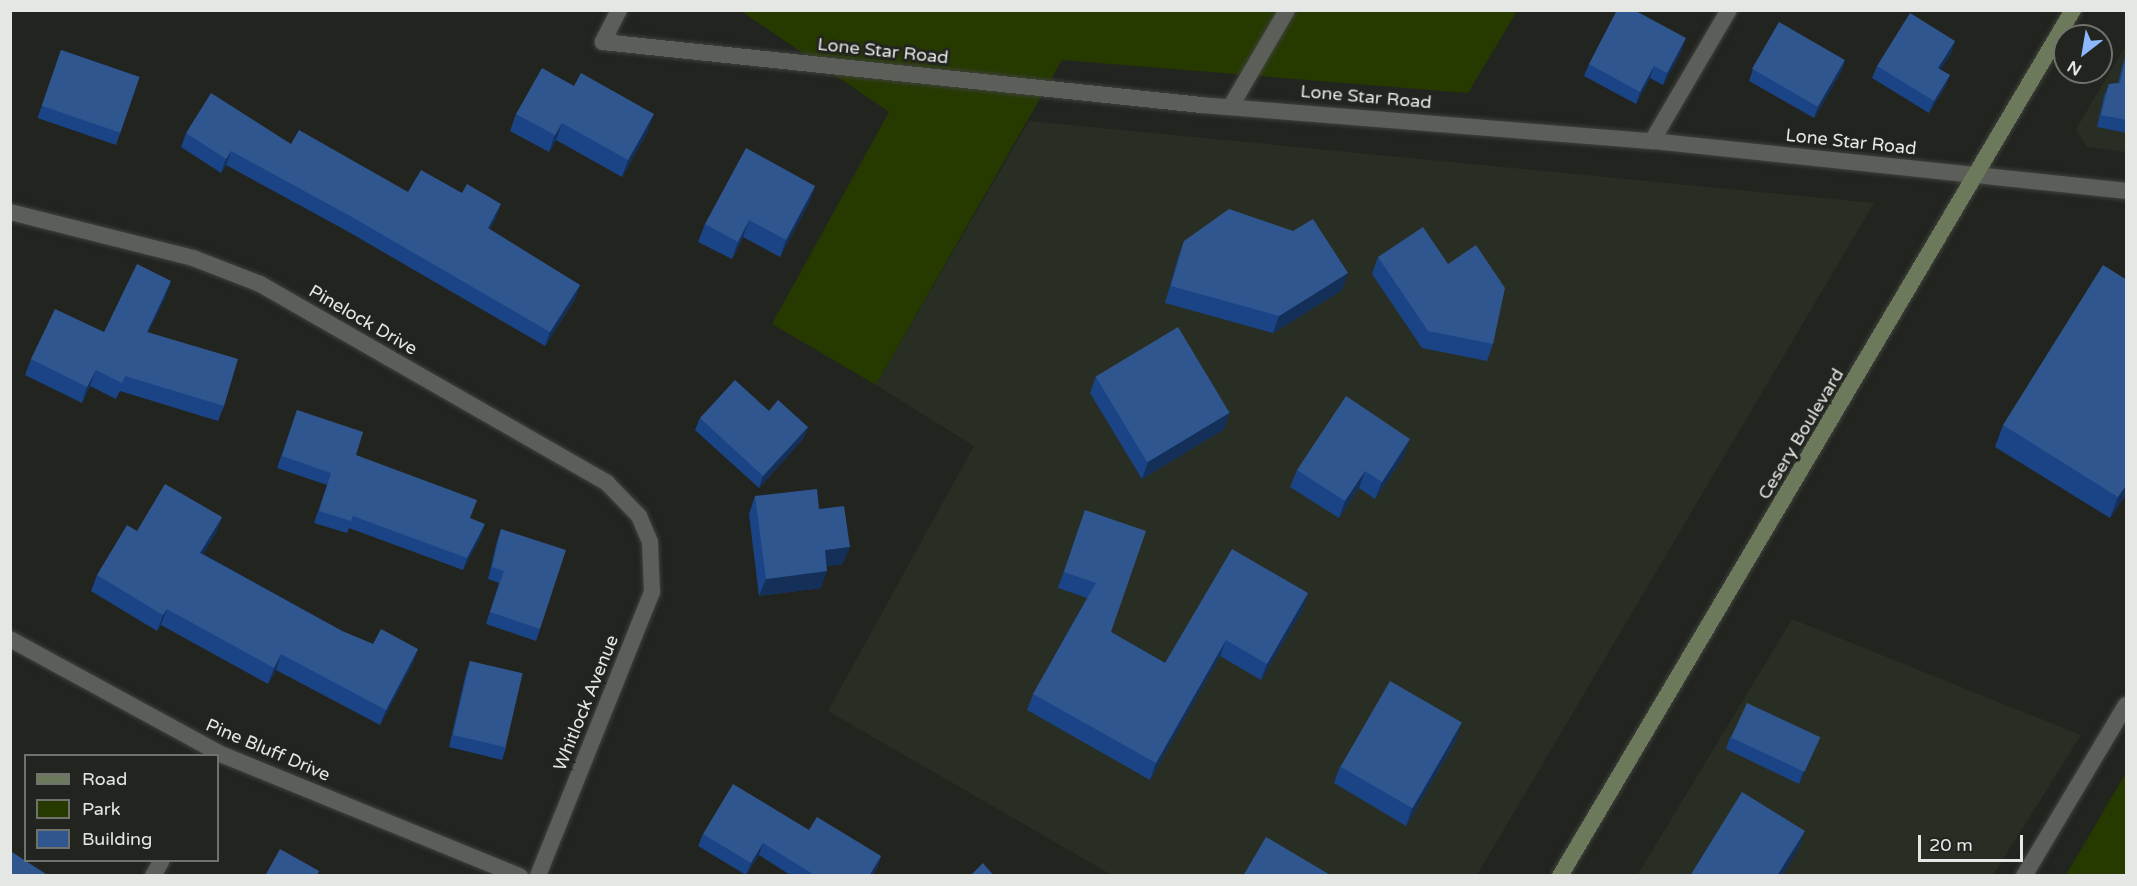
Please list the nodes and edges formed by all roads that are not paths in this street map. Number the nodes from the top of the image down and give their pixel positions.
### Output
1 (619, 10) edge
2 (1287, 10) edge
3 (1729, 10) edge
4 (2073, 10) edge
5 (1231, 106) junction
6 (1652, 141) junction
7 (1976, 175) junction
8 (2127, 191) edge
9 (10, 212) edge
10 (650, 542) joint
11 (10, 639) edge
12 (2127, 705) edge
13 (210, 754) edge
14 (220, 760) edge
15 (161, 862) edge
16 (153, 876) edge
17 (520, 876) edge
18 (538, 876) edge
19 (1560, 876) edge
20 (2024, 876) edge

1 - 5 street, Lone Star Road
2 - 5 street
3 - 6 street
4 - 7 main road, Cesery Boulevard
5 - 6 street, Lone Star Road
6 - 7 street, Lone Star Road
7 - 8 street, Lone Star Road
7 - 19 main road, Cesery Boulevard
9 - 10 street, Pinelock Drive
10 - 18 street, Whitlock Avenue
11 - 13 street, Pine Bluff Drive
12 - 20 street
14 - 17 street, Pine Bluff Drive
15 - 16 street

